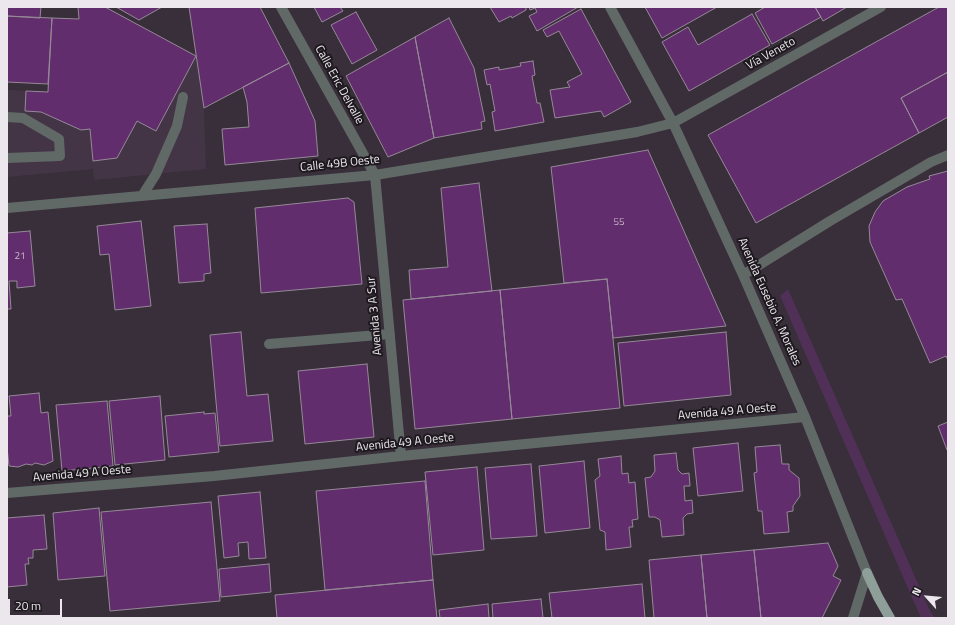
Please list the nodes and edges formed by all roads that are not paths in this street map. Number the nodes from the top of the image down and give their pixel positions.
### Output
1 (281, 7) edge
2 (610, 7) edge
3 (881, 7) edge
4 (183, 97) dead end
5 (7, 117) edge
6 (673, 123) junction
7 (948, 155) edge
8 (7, 158) edge
9 (375, 175) junction
10 (142, 196) junction
11 (7, 208) edge
12 (743, 275) junction
13 (390, 334) junction
14 (269, 344) dead end
15 (805, 417) junction
16 (401, 456) junction
17 (7, 493) edge
18 (867, 572) junction
19 (853, 618) edge
20 (890, 618) edge

1 - 9 street, Calle Eric Delvalle
2 - 6 street, Avenida Eusebio A. Morales
3 - 6 street, Vía Veneto
4 - 10 street
5 - 8 street
6 - 9 street, Calle 49B Oeste
6 - 12 street, Avenida Eusebio A. Morales
7 - 12 street
9 - 10 street, Calle 49B Oeste
9 - 13 street, Avenida 3 A Sur
10 - 11 street, Calle 49B Oeste
12 - 15 street, Avenida Eusebio A. Morales
13 - 14 street
13 - 16 street, Avenida 3 A Sur
15 - 16 street, Avenida 49 A Oeste
15 - 18 street, Avenida Eusebio A. Morales
16 - 17 street, Avenida 49 A Oeste
18 - 19 street
18 - 20 main road

